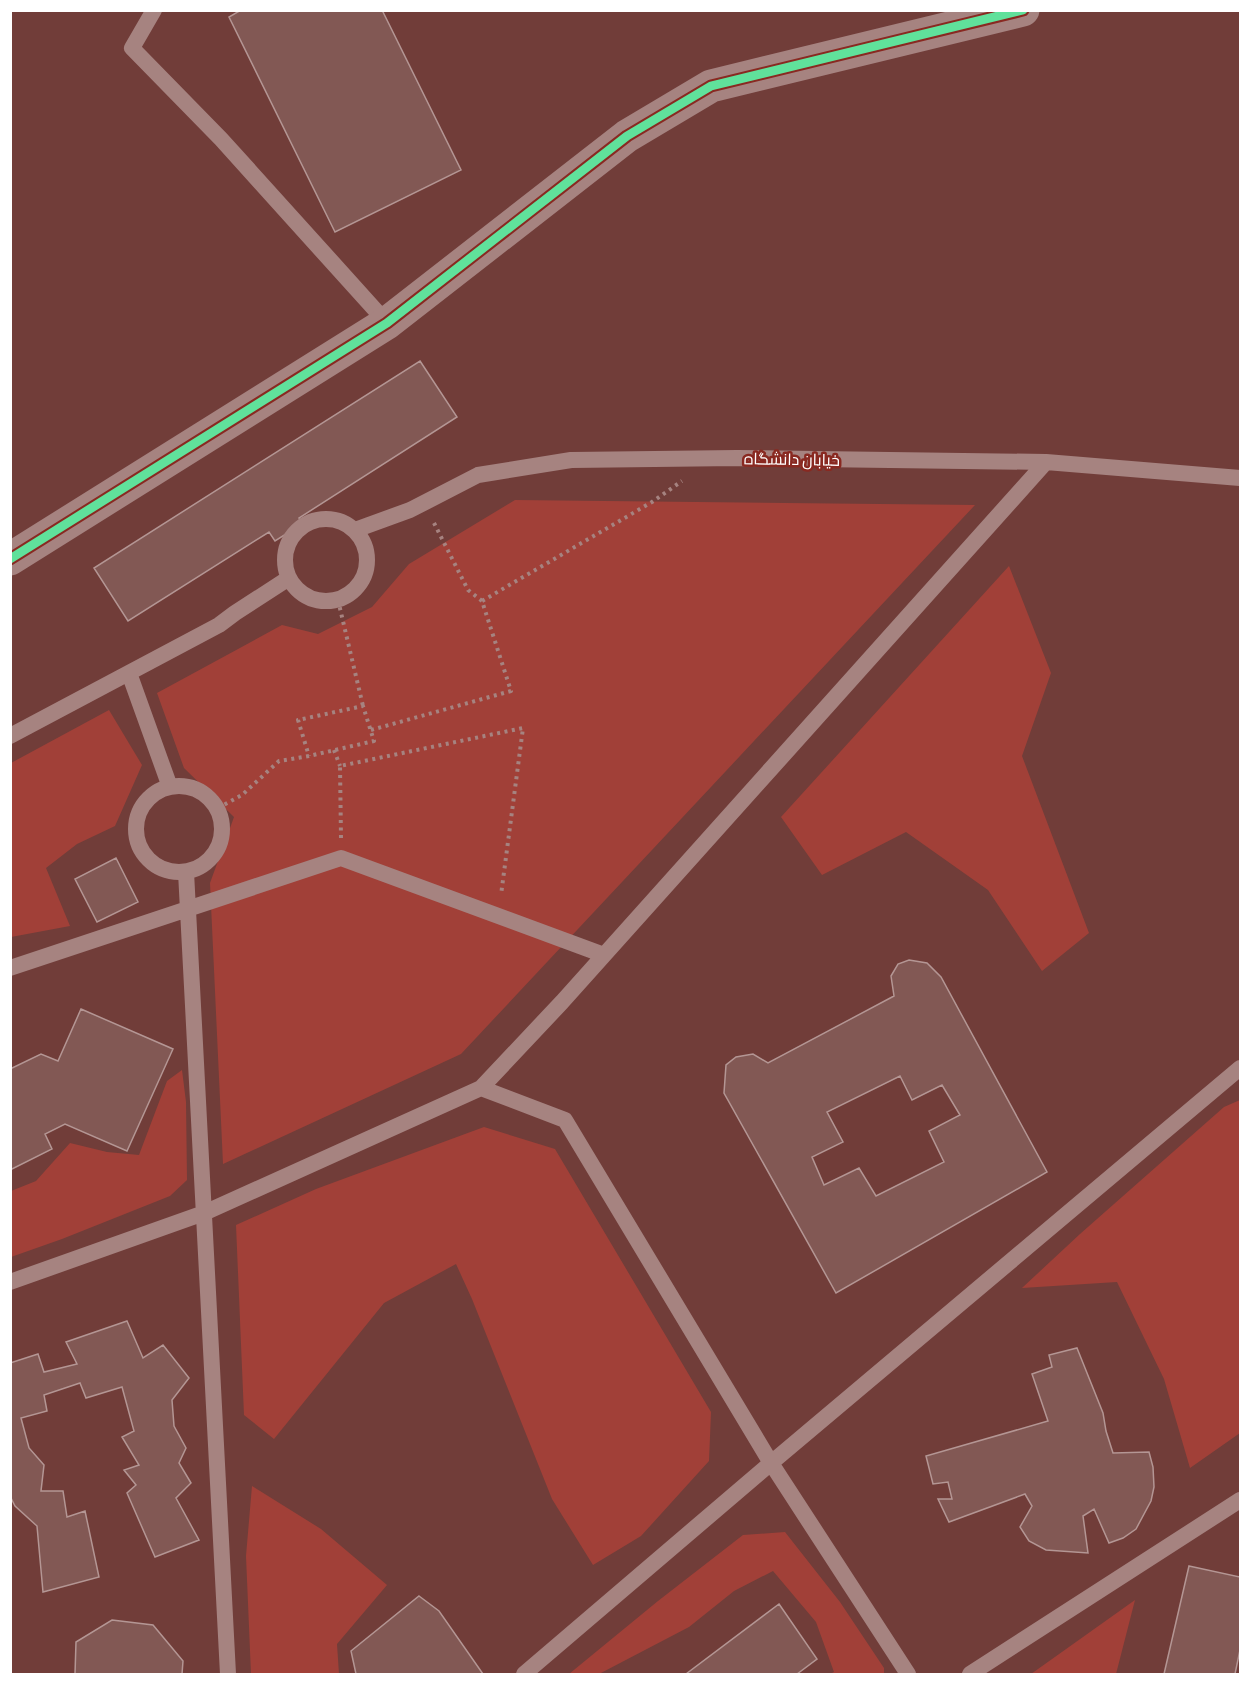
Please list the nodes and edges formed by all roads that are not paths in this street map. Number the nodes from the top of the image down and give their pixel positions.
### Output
1 (154, 10) edge
2 (1023, 10) edge
3 (387, 323) junction
4 (1046, 462) junction
5 (1240, 478) edge
6 (355, 530) junction
7 (10, 559) edge
8 (289, 578) junction
9 (129, 673) junction
10 (10, 736) edge
11 (170, 787) junction
12 (186, 872) junction
13 (189, 909) junction
14 (604, 955) junction
15 (10, 968) edge
16 (1240, 1068) edge
17 (481, 1088) junction
18 (204, 1213) junction
19 (10, 1282) edge
20 (771, 1463) junction
21 (1240, 1500) edge
22 (228, 1674) edge
23 (524, 1674) edge
24 (908, 1674) edge
25 (970, 1674) edge

1 - 3 lane
2 - 3 street
3 - 7 street
4 - 5 lane, خیابان دانشگاه
4 - 6 lane, خیابان دانشگاه
4 - 14 lane
6 - 8 lane
6 - 8 lane
8 - 9 lane
9 - 10 lane
9 - 11 lane
11 - 12 lane
11 - 12 lane
12 - 13 lane
13 - 14 lane
13 - 15 lane
13 - 18 lane
14 - 17 lane
16 - 20 lane
17 - 18 lane
17 - 20 lane
18 - 19 lane
18 - 22 lane
20 - 23 lane
20 - 24 lane
21 - 25 lane

